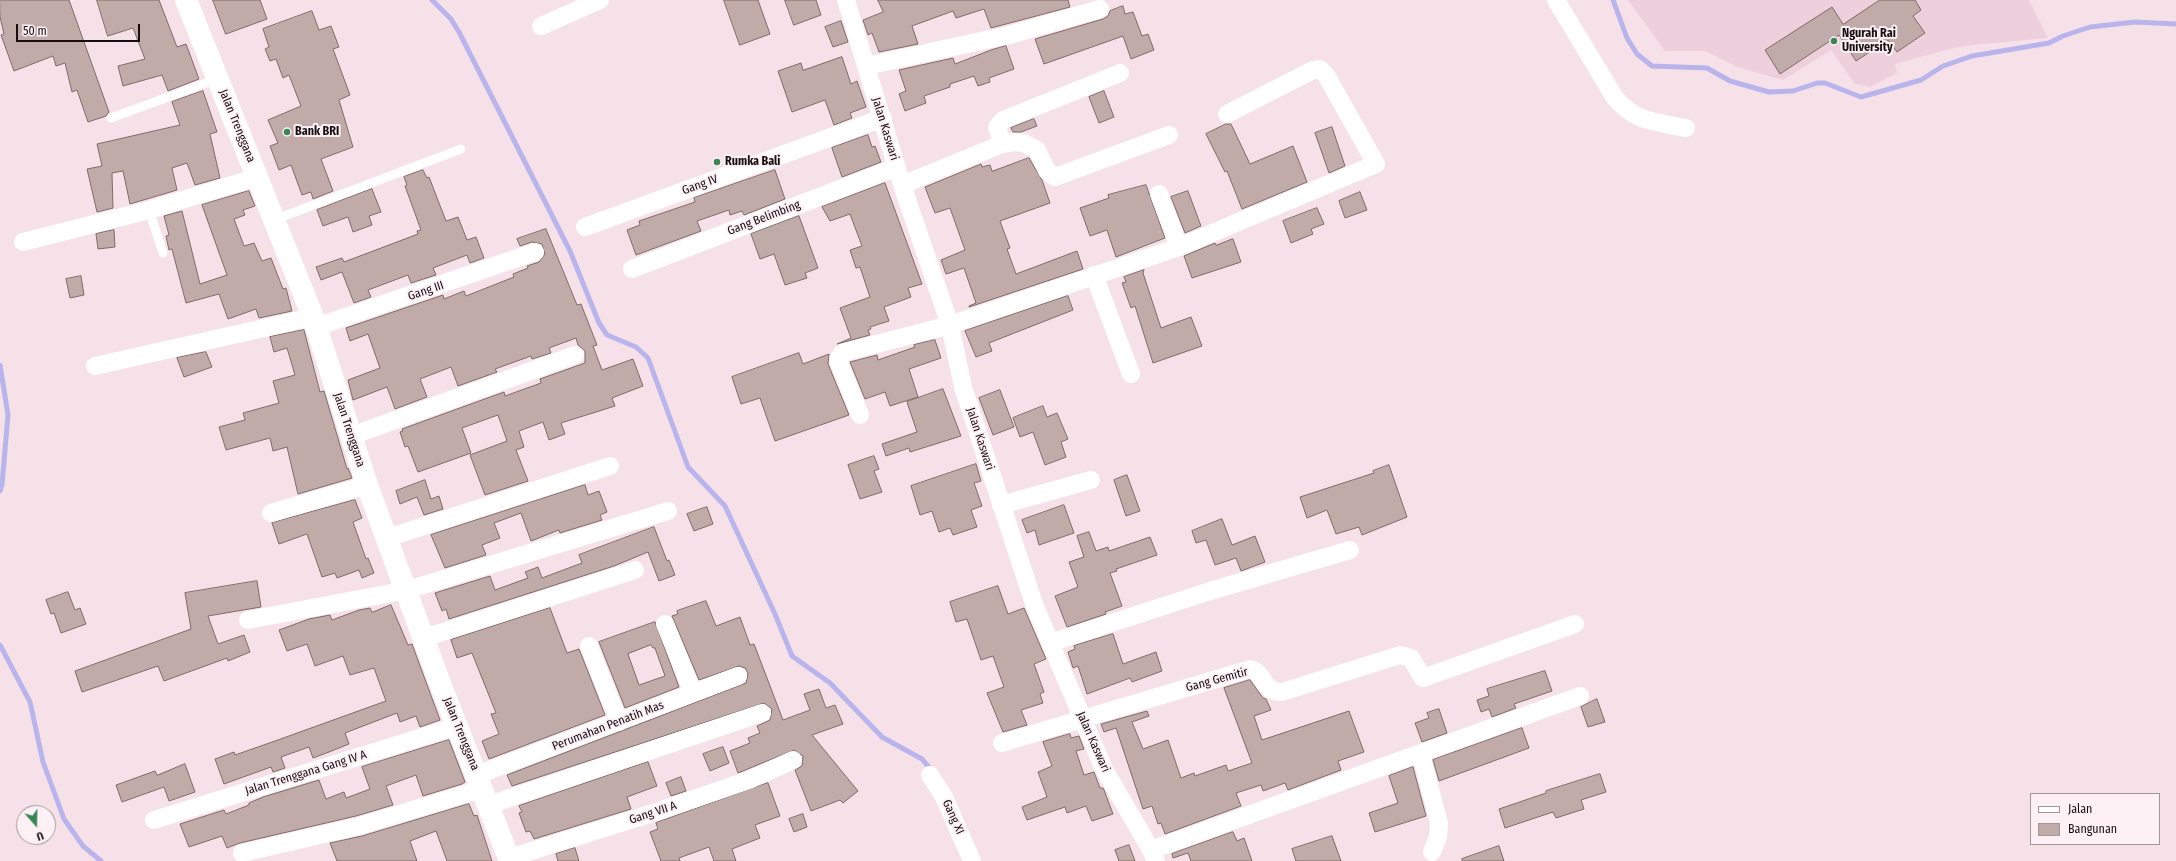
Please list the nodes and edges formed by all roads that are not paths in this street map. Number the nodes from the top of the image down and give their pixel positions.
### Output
1 (186, 0) edge
2 (600, 0) edge
3 (1556, 0) edge
4 (849, 1) edge
5 (1100, 9) dead end
6 (541, 26) dead end
7 (866, 66) junction
8 (1120, 73) dead end
9 (217, 79) junction
10 (1227, 114) dead end
11 (111, 118) dead end
12 (883, 118) junction
13 (1686, 128) dead end
14 (1169, 135) dead end
15 (1002, 144) junction
16 (460, 149) dead end
17 (897, 167) junction
18 (258, 177) junction
19 (902, 185) junction
20 (1159, 194) dead end
21 (149, 210) junction
22 (274, 220) junction
23 (585, 227) dead end
24 (23, 242) dead end
25 (1179, 247) junction
26 (535, 252) dead end
27 (163, 253) dead end
28 (632, 269) dead end
29 (1094, 275) junction
30 (314, 322) junction
31 (950, 325) junction
32 (575, 354) dead end
33 (95, 366) dead end
34 (1132, 374) dead end
35 (860, 415) dead end
36 (351, 436) junction
37 (610, 466) dead end
38 (1091, 480) dead end
39 (367, 485) junction
40 (1001, 505) junction
41 (668, 511) dead end
42 (271, 513) dead end
43 (387, 538) junction
44 (1350, 550) dead end
45 (635, 570) dead end
46 (407, 590) junction
47 (248, 620) dead end
48 (665, 624) dead end
49 (1575, 624) dead end
50 (424, 638) junction
51 (1050, 643) junction
52 (589, 646) dead end
53 (738, 676) dead end
54 (693, 693) junction
55 (1580, 696) dead end
56 (762, 713) dead end
57 (1083, 719) junction
58 (619, 722) junction
59 (458, 726) junction
60 (1002, 743) dead end
61 (1421, 754) junction
62 (793, 760) dead end
63 (930, 775) dead end
64 (483, 790) junction
65 (154, 820) dead end
66 (1432, 852) dead end
67 (242, 853) dead end
68 (1154, 855) edge
69 (510, 859) edge
70 (972, 861) edge

1 - 9 main road, Jalan Trenggana
2 - 6 street
3 - 13 street
4 - 7 street, Jalan Kaswari
5 - 7 street
7 - 12 street, Jalan Kaswari
8 - 15 street
9 - 11 lane
9 - 18 main road, Jalan Trenggana
10 - 25 street
12 - 17 street, Jalan Kaswari
12 - 23 street, Gang IV
14 - 15 street
15 - 19 street
16 - 22 lane
17 - 19 street, Jalan Kaswari
17 - 28 street, Gang Belimbing
18 - 21 street
18 - 22 main road, Jalan Trenggana
19 - 31 street, Jalan Kaswari
20 - 25 street
21 - 24 street
21 - 27 lane
22 - 30 main road, Jalan Trenggana
25 - 29 street
26 - 30 street, Gang III
29 - 31 street
29 - 34 street
30 - 33 street, Gang III
30 - 36 main road, Jalan Trenggana
31 - 35 street
31 - 40 street, Jalan Kaswari
32 - 36 street
36 - 39 main road, Jalan Trenggana
37 - 43 street
38 - 40 street
39 - 42 street
39 - 43 main road, Jalan Trenggana
40 - 51 street, Jalan Kaswari
41 - 46 street
43 - 46 main road, Jalan Trenggana
44 - 51 street
45 - 50 street
46 - 47 street
46 - 50 main road, Jalan Trenggana
48 - 54 street
49 - 57 street, Gang Gemitir
50 - 59 main road, Jalan Trenggana
51 - 57 street, Jalan Kaswari
52 - 58 street
53 - 54 street, Perumahan Penatih Mas
54 - 58 street, Perumahan Penatih Mas
55 - 61 street
56 - 64 street
57 - 60 street, Gang Gemitir
57 - 68 street, Jalan Kaswari
58 - 64 street, Perumahan Penatih Mas
59 - 64 main road, Jalan Trenggana
59 - 65 street, Jalan Trenggana Gang IV A
61 - 66 street
61 - 68 street
62 - 69 street, Gang VII A
63 - 70 street, Gang XI
64 - 67 street
64 - 69 main road, Jalan Trenggana

